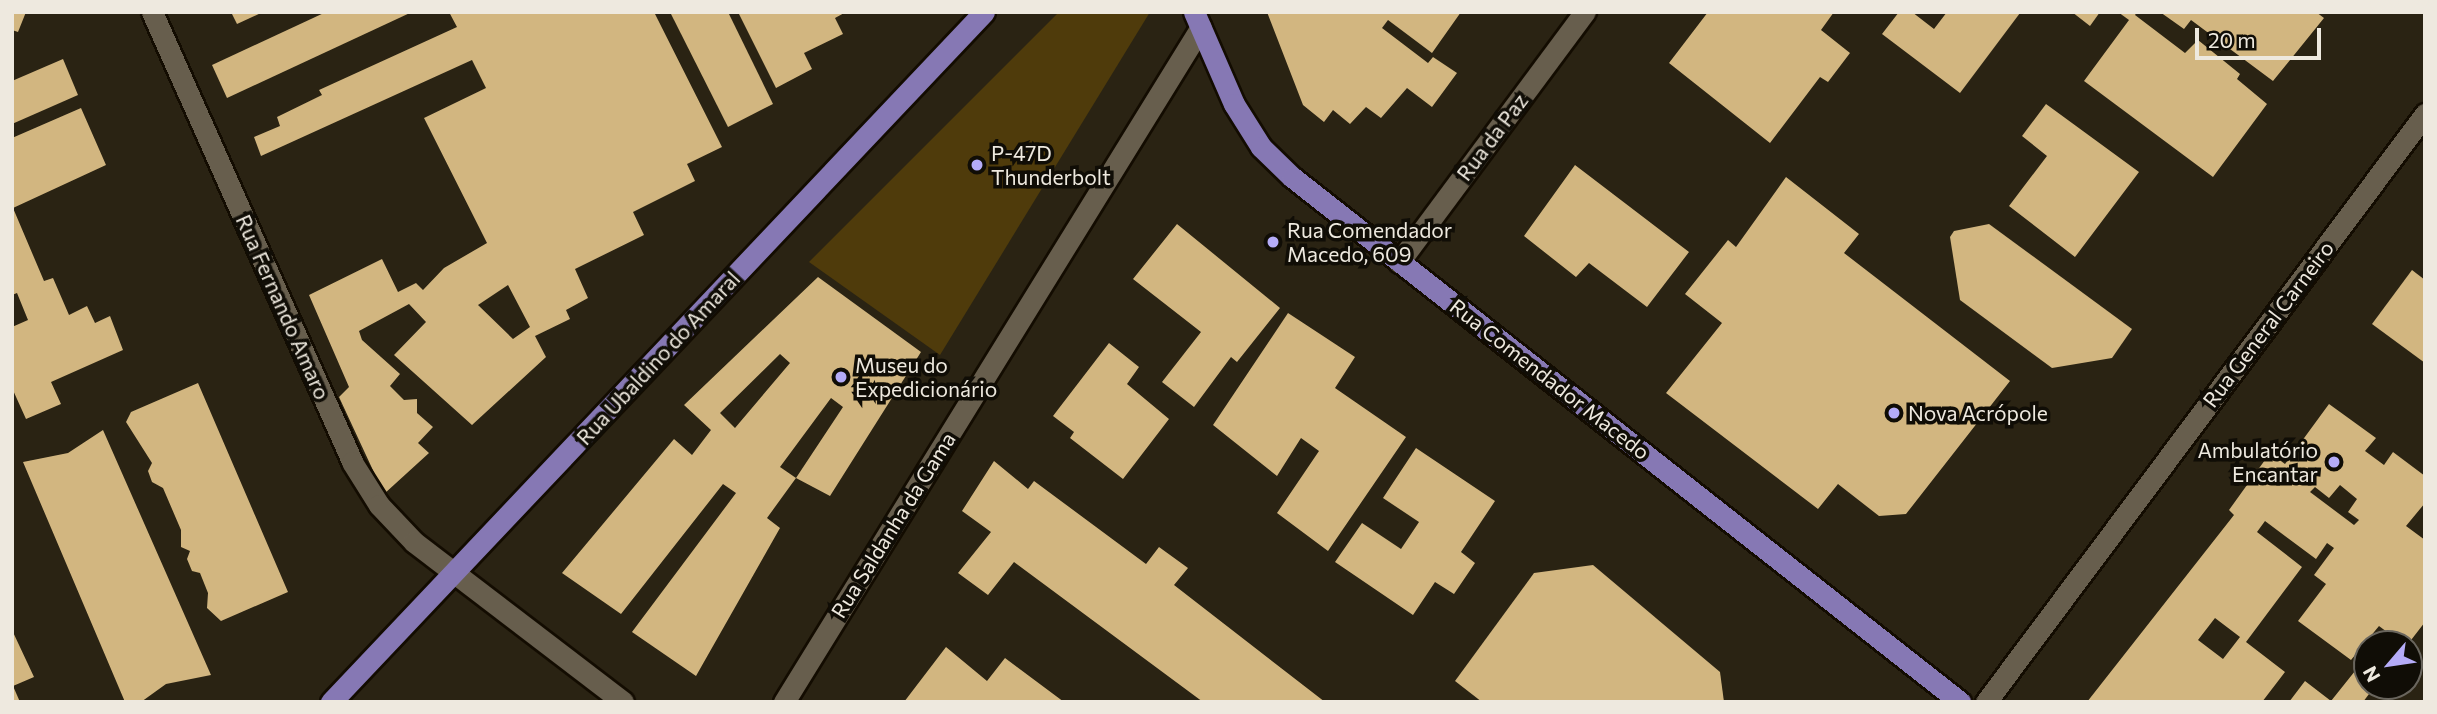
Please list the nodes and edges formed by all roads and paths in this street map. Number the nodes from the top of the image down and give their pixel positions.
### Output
1 (152, 12) edge
2 (984, 12) edge
3 (1585, 12) edge
4 (1198, 20) edge
5 (2425, 114) edge
6 (1399, 261) junction
7 (454, 574) junction
8 (331, 702) edge
9 (623, 702) edge
10 (784, 702) edge
11 (1960, 702) edge
12 (1986, 702) edge

1 - 7 street, Rua Fernando Amaro
2 - 7 main road, Rua Ubaldino do Amaral
3 - 6 street, Rua da Paz
4 - 6 main road, Rua Comendador Macedo
4 - 10 street, Rua Saldanha da Gama
5 - 12 street, Rua General Carneiro
6 - 11 main road, Rua Comendador Macedo
7 - 8 main road, Rua Ubaldino do Amaral
7 - 9 street, Rua Fernando Amaro

